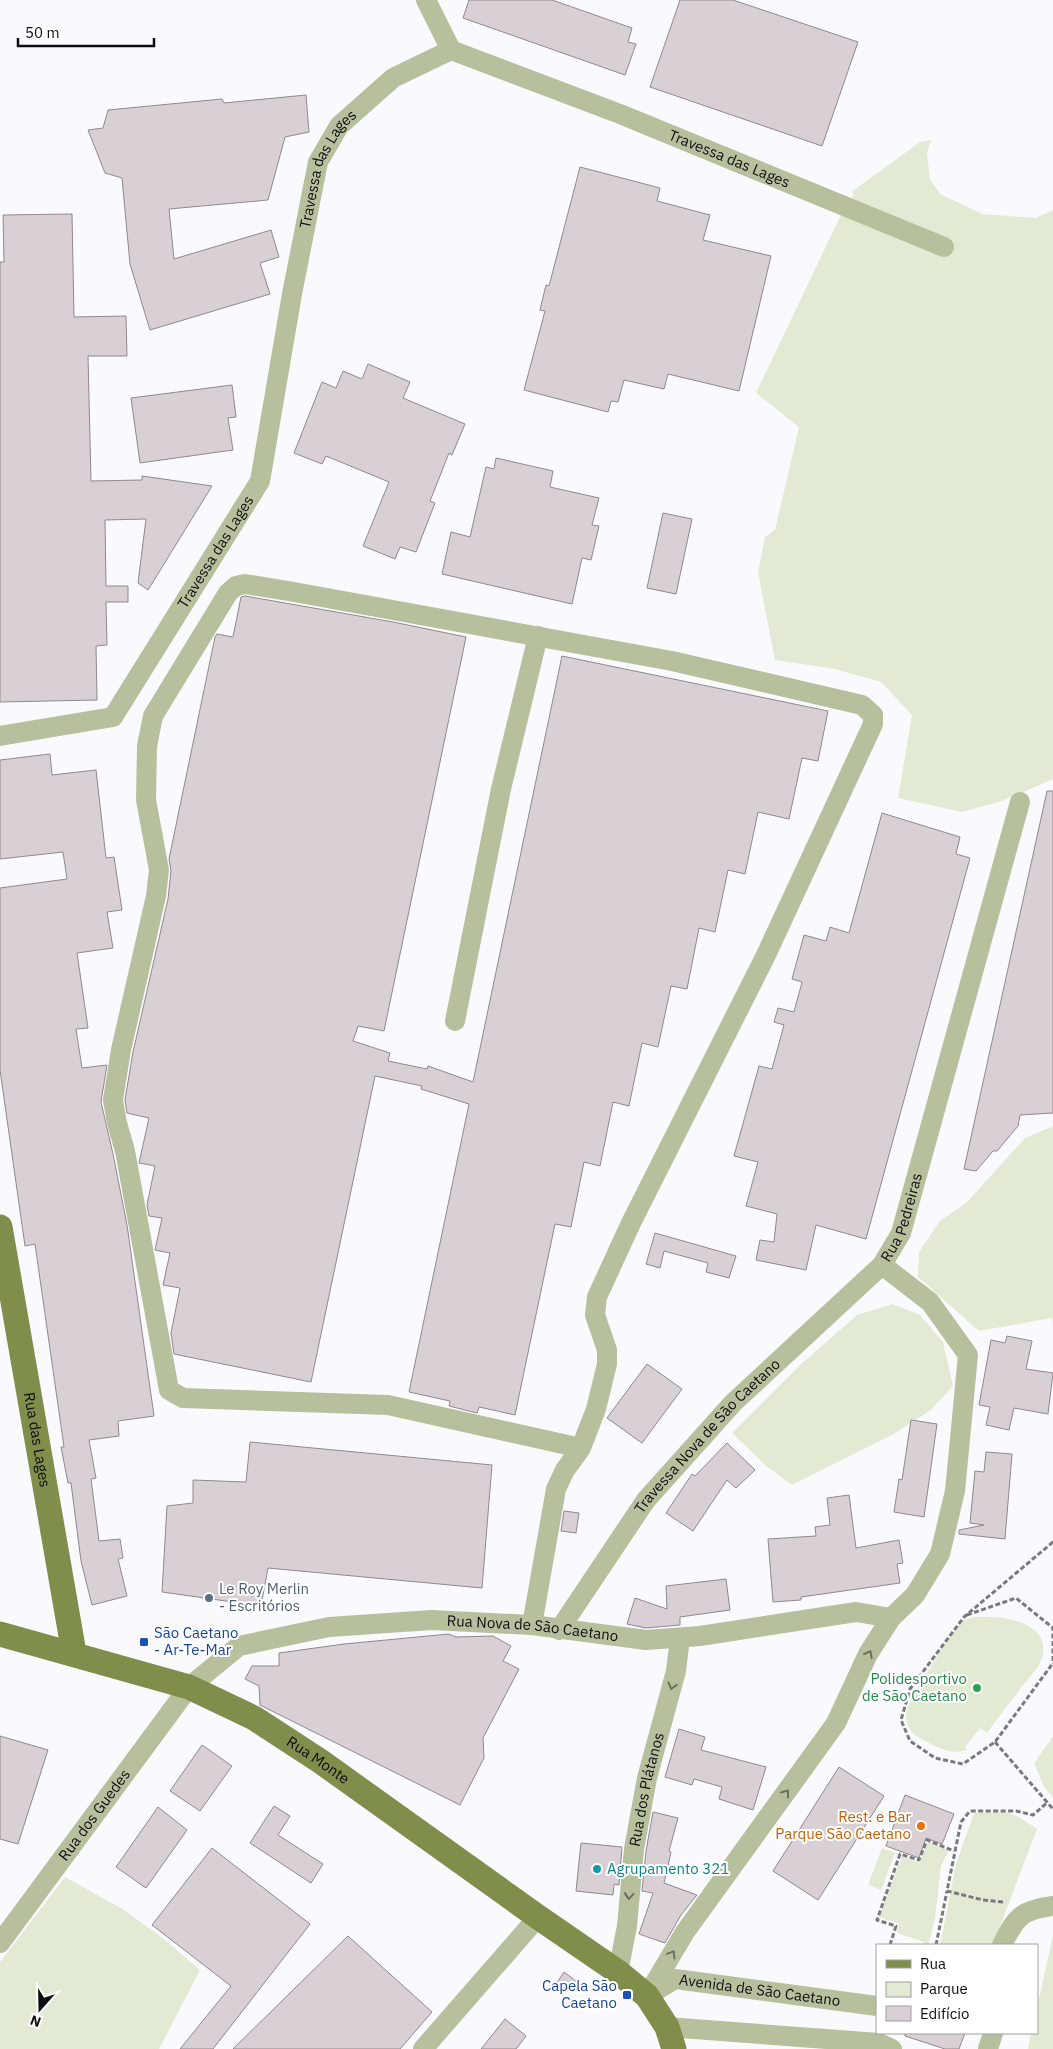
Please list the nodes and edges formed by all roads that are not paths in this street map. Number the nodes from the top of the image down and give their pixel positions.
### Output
1 (426, 0) edge
2 (451, 50) junction
3 (944, 247) dead end
4 (538, 636) junction
5 (0, 736) edge
6 (1020, 802) dead end
7 (455, 1021) dead end
8 (0, 1227) edge
9 (882, 1266) junction
10 (581, 1448) junction
11 (891, 1618) junction
12 (532, 1625) junction
13 (559, 1630) junction
14 (0, 1634) edge
15 (680, 1638) junction
16 (74, 1653) junction
17 (189, 1687) junction
18 (1053, 1906) edge
19 (538, 1917) junction
20 (0, 1943) edge
21 (1002, 1944) edge
22 (618, 1972) junction
23 (647, 1996) junction
24 (876, 2006) edge
25 (993, 2034) edge
26 (671, 2038) edge
27 (883, 2043) edge
28 (423, 2049) edge
29 (988, 2049) edge

1 - 2 street
2 - 3 street, Travessa das Lages
2 - 5 street, Travessa das Lages
4 - 7 street
4 - 10 street
4 - 10 street
6 - 9 street, Rua Pedreiras
8 - 16 main road, Rua das Lages
9 - 11 street, Rua Pedreiras
9 - 13 street, Travessa Nova de São Caetano
10 - 12 street
11 - 15 street, Rua Nova de São Caetano
23 -> 11 street, Rua Pedreiras
12 - 13 street, Rua Nova de São Caetano
12 - 17 street, Rua Nova de São Caetano
13 - 15 street, Rua Nova de São Caetano
14 - 16 main road, Rua Monte
15 -> 22 street, Rua dos Plátanos
16 - 17 main road, Rua Monte
17 - 19 main road, Rua Monte
17 - 20 street, Rua dos Guedes
18 - 21 street
19 - 22 main road, Rua Monte
19 - 28 street
22 - 23 main road, Rua Monte
23 - 24 street, Avenida de São Caetano
23 - 26 main road
25 - 29 street
26 - 27 street

